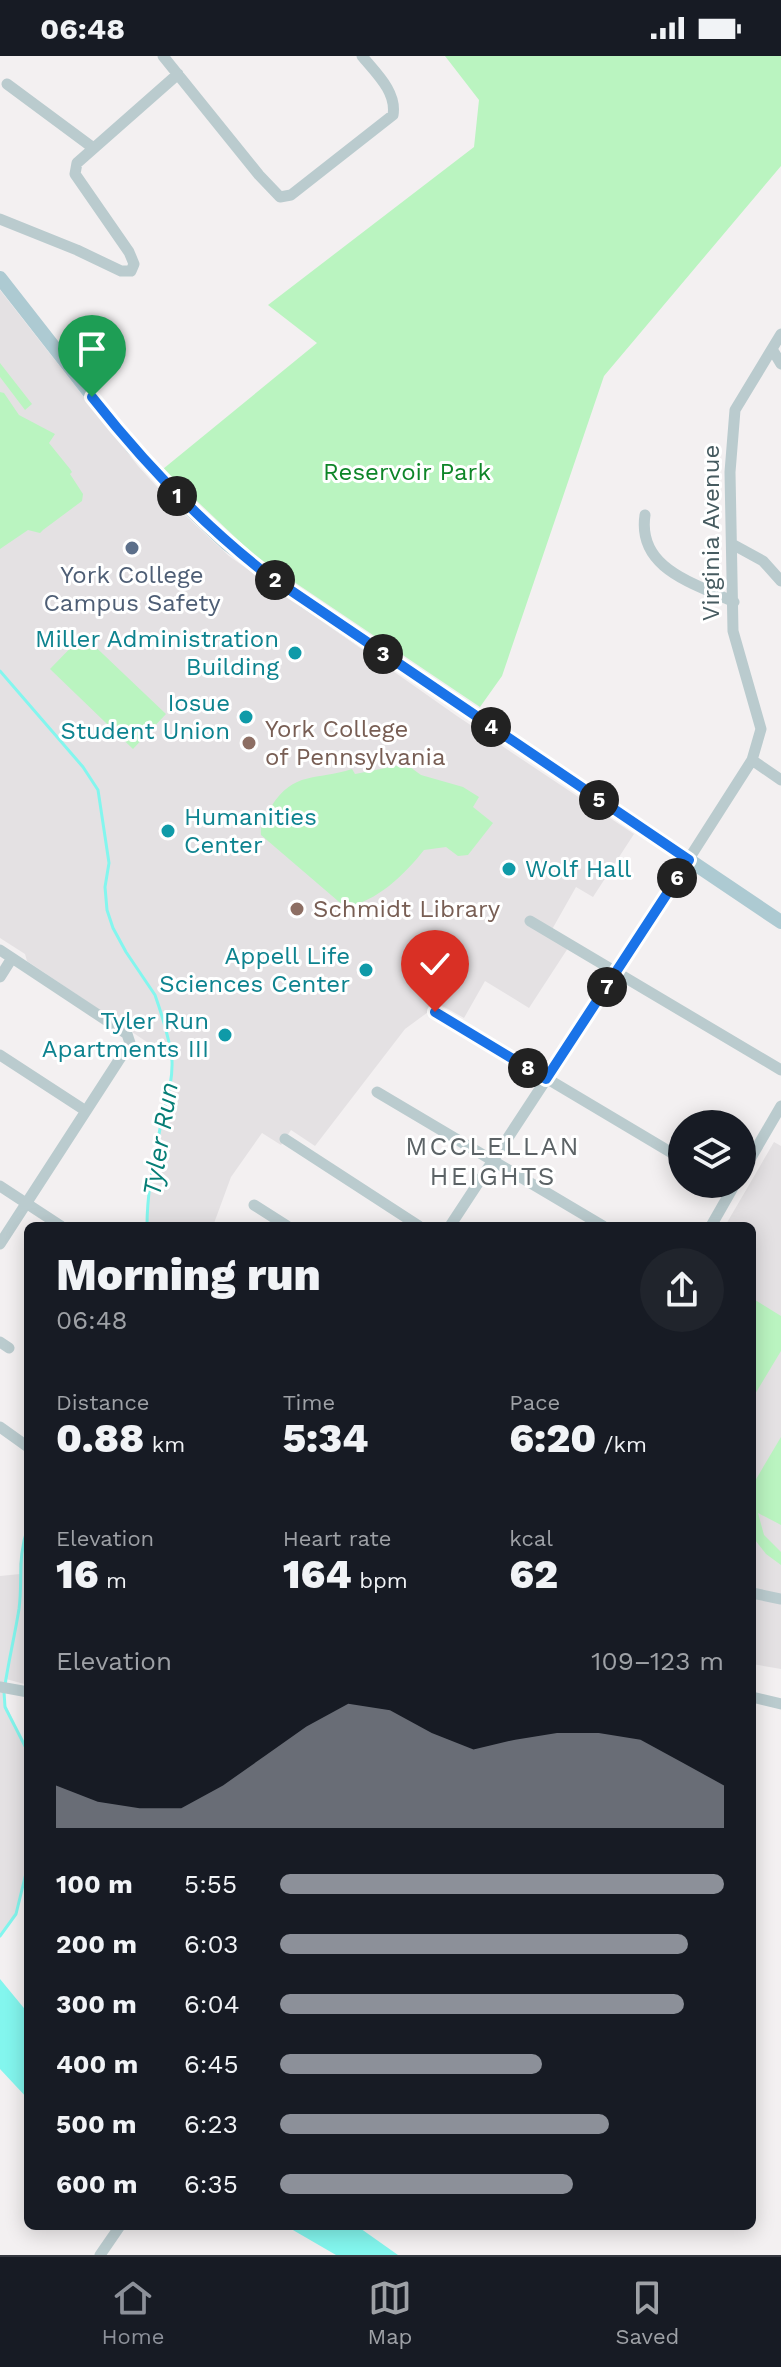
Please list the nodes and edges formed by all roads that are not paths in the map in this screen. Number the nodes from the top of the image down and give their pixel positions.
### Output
1 (163, 56) edge
2 (362, 56) edge
3 (178, 74) junction
4 (7, 84) dead end
5 (92, 147) junction
6 (0, 219) edge
7 (0, 278) edge
8 (781, 334) edge
9 (772, 349) junction
10 (781, 364) edge
11 (645, 515) dead end
12 (732, 544) junction
13 (781, 581) edge
14 (734, 602) junction
15 (752, 760) junction
16 (781, 780) edge
17 (689, 860) junction
18 (530, 921) dead end
19 (781, 922) edge
20 (0, 950) edge
21 (12, 958) junction
22 (616, 973) junction
23 (0, 977) edge
24 (435, 1012) dead end
25 (0, 1055) edge
26 (781, 1070) edge
27 (546, 1079) junction
28 (377, 1092) dead end
29 (781, 1106) edge
30 (86, 1111) junction
31 (285, 1139) dead end
32 (756, 1149) edge
33 (668, 1151) edge
34 (493, 1160) junction
35 (0, 1186) edge
36 (724, 1198) edge
37 (26, 1203) junction
38 (254, 1205) dead end
39 (55, 1222) edge
40 (281, 1222) edge
41 (413, 1222) edge
42 (453, 1222) edge
43 (596, 1222) edge
44 (713, 1222) edge
45 (0, 1244) edge
46 (0, 1427) edge
47 (24, 1444) edge
48 (756, 1594) edge
49 (781, 1599) edge
50 (756, 1698) edge
51 (781, 1704) edge
52 (117, 2230) edge
53 (100, 2255) edge

1 - 3 street
2 - 3 street
3 - 5 street
4 - 5 street
5 - 6 street
7 - 17 main road
8 - 9 street, Virginia Avenue
9 - 10 street
9 - 12 street, Virginia Avenue
11 - 14 street
12 - 13 street
12 - 14 street, Virginia Avenue
14 - 15 street, Virginia Avenue
15 - 16 street
15 - 17 street, Virginia Avenue
17 - 19 main road
17 - 22 street, Virginia Avenue
18 - 22 street
20 - 21 street
21 - 23 street
21 - 30 street
22 - 26 street
22 - 27 street, Virginia Avenue
24 - 27 street
25 - 30 street
27 - 33 street
27 - 34 street, Virginia Avenue
28 - 34 street
29 - 32 street
30 - 37 street
31 - 41 street
34 - 42 street, Virginia Avenue
34 - 43 street
35 - 37 street
36 - 44 street
37 - 39 street
37 - 45 street
38 - 40 street
46 - 47 street
48 - 49 street
50 - 51 street
52 - 53 street

